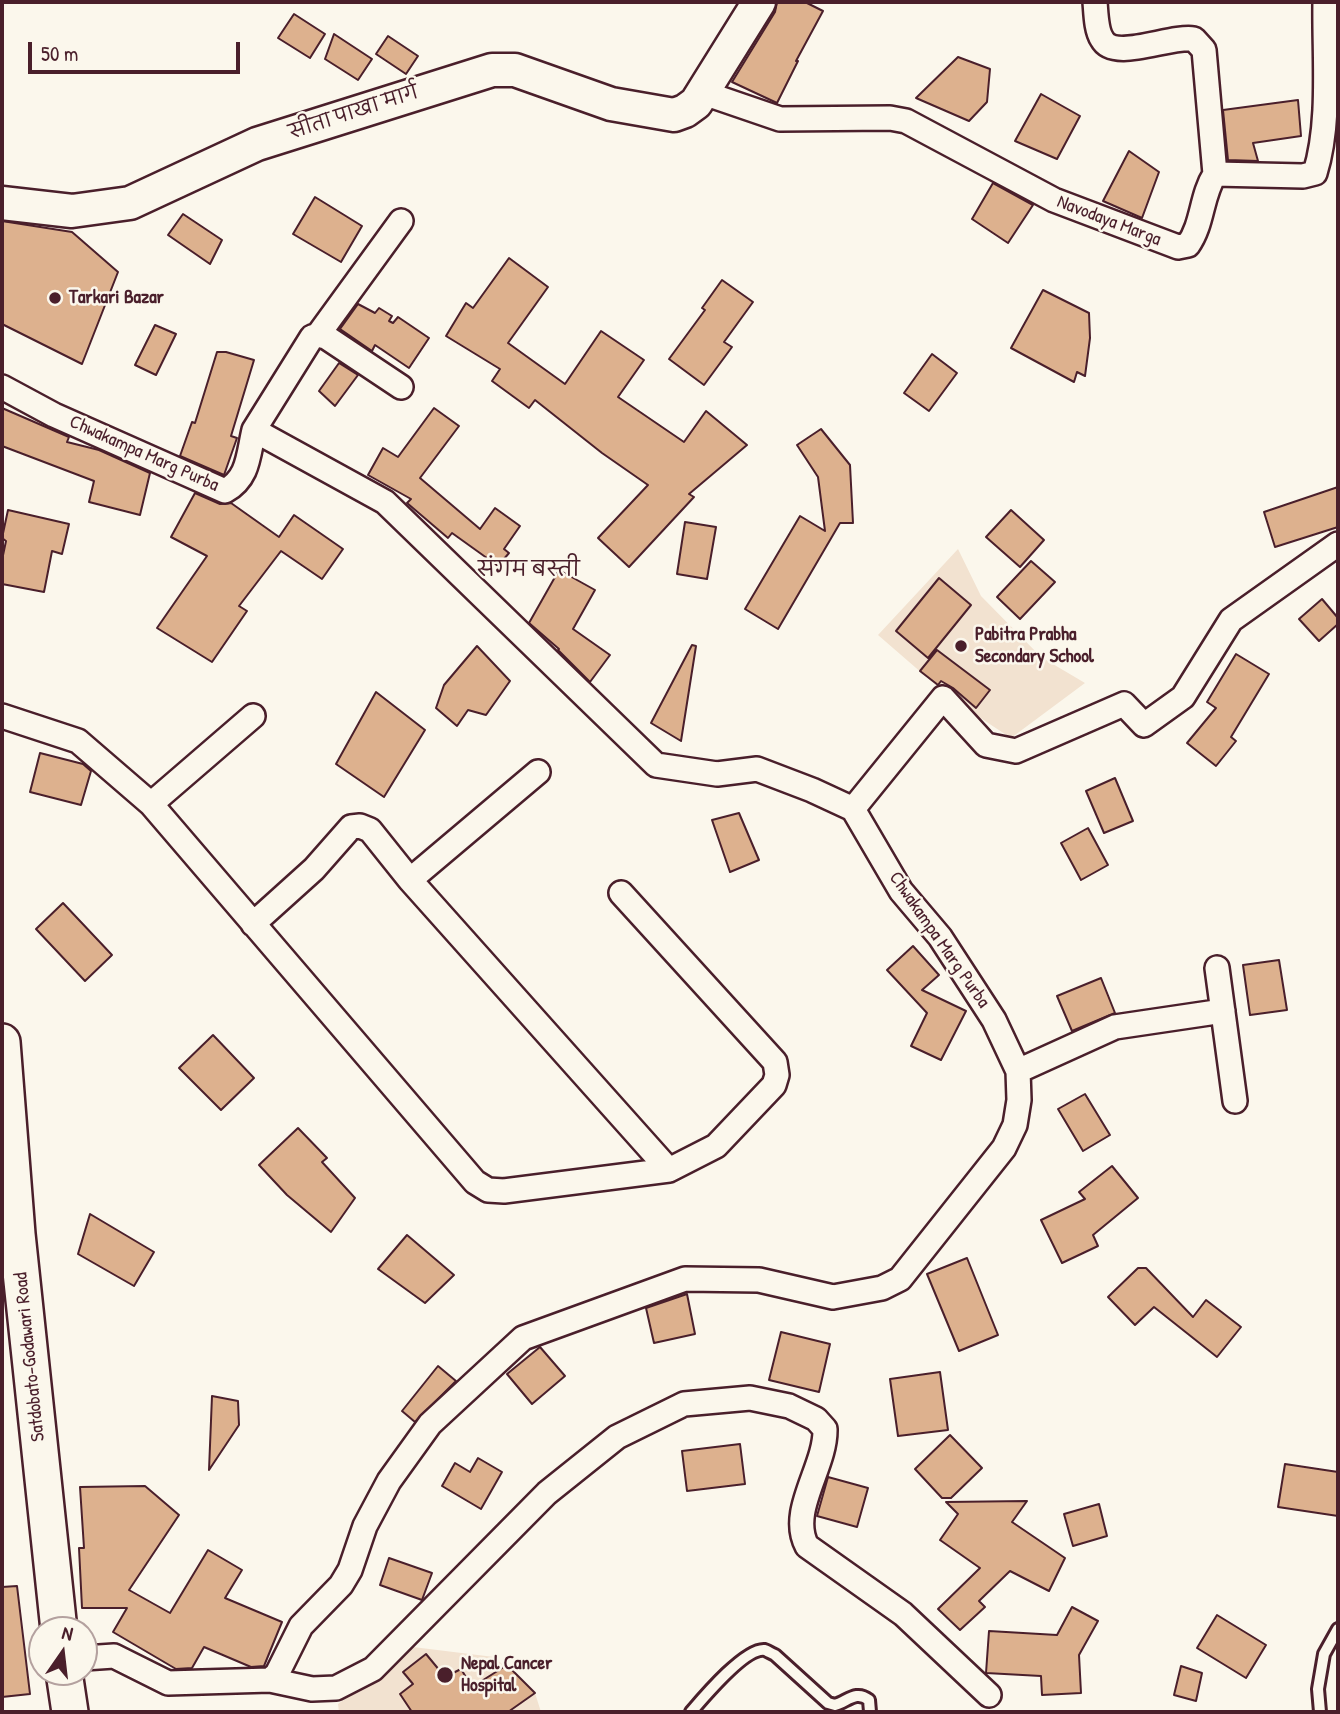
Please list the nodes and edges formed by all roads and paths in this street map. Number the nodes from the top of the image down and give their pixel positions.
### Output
1 (759, 2) edge
2 (1095, 2) edge
3 (1325, 2) edge
4 (1331, 37) edge
5 (704, 93) junction
6 (1215, 174) junction
7 (2, 203) edge
8 (401, 221) dead end
9 (318, 335) junction
10 (2, 387) edge
11 (401, 387) dead end
12 (254, 430) junction
13 (1338, 544) edge
14 (2, 716) edge
15 (253, 716) dead end
16 (538, 772) dead end
17 (151, 804) junction
18 (853, 808) junction
19 (410, 880) junction
20 (621, 893) dead end
21 (253, 924) junction
22 (1217, 968) dead end
23 (1223, 1011) junction
24 (2, 1044) edge
25 (1018, 1071) junction
26 (1235, 1101) dead end
27 (669, 1170) junction
28 (58, 1616) edge
29 (1338, 1629) edge
30 (98, 1657) edge
31 (270, 1680) junction
32 (66, 1686) edge
33 (989, 1695) dead end
34 (70, 1712) edge
35 (691, 1712) edge
36 (870, 1712) edge
37 (1320, 1712) edge

1 - 5 street
2 - 6 street
3 - 4 street
4 - 6 street
5 - 6 street, Navodaya Marga
5 - 7 street, सीता पाखा मार्ग
8 - 9 street
9 - 11 street
9 - 12 street
10 - 12 street, Chwakampa Marg Purba
12 - 18 street
13 - 18 street
14 - 17 street
15 - 17 street
16 - 19 street
17 - 21 street
18 - 25 street, Chwakampa Marg Purba
19 - 21 street
19 - 27 street
20 - 27 street
21 - 27 street
22 - 23 street
23 - 25 street
23 - 26 street
24 - 28 main road, Satdobato-Godawari Road
25 - 31 street, Chwakampa Marg Purba
29 - 37 lane
30 - 31 street
31 - 33 street
32 - 34 main road
35 - 36 lane

